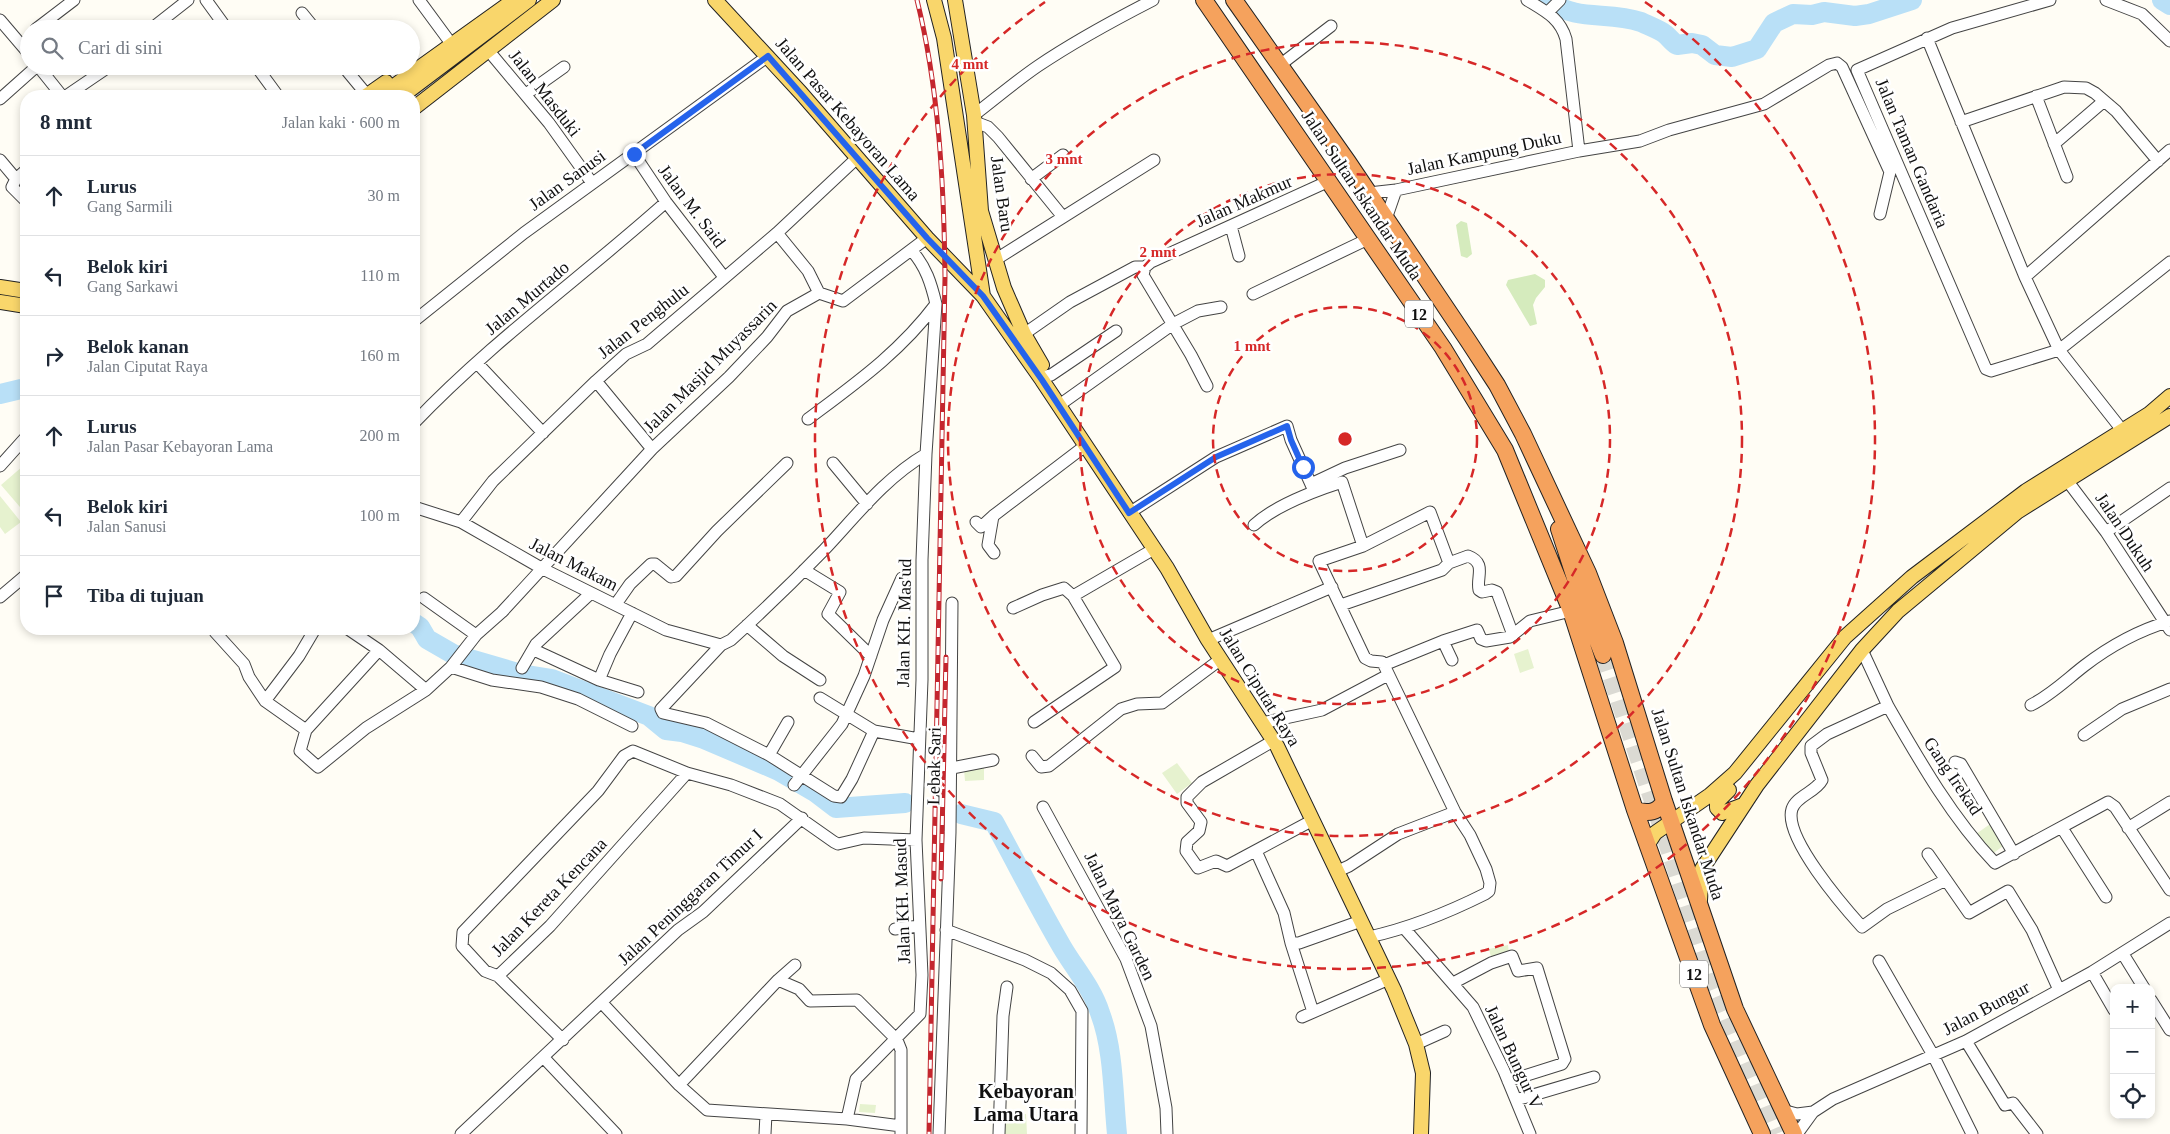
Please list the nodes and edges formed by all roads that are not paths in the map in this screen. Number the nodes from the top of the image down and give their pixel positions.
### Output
1 (74, 0) edge
2 (188, 0) edge
3 (206, 0) edge
4 (419, 0) edge
5 (501, 0) edge
6 (514, 0) edge
7 (530, 0) edge
8 (553, 0) edge
9 (715, 0) edge
10 (934, 0) edge
11 (955, 0) edge
12 (1154, 0) edge
13 (1204, 0) edge
14 (1234, 0) edge
15 (1242, 0) edge
16 (1527, 0) edge
17 (1560, 0) edge
18 (2050, 0) edge
19 (2106, 0) edge
20 (1550, 11) junction
21 (302, 13) dead end
22 (0, 20) edge
23 (48, 20) edge
24 (162, 20) edge
25 (221, 20) edge
26 (308, 20) edge
27 (1250, 23) junction
28 (1331, 26) dead end
29 (448, 38) junction
30 (1926, 38) junction
31 (2170, 41) edge
32 (19, 42) edge
33 (488, 50) junction
34 (768, 56) junction
35 (420, 65) edge
36 (1280, 65) junction
37 (420, 66) edge
38 (420, 67) edge
39 (564, 67) dead end
40 (27, 75) edge
41 (45, 75) edge
42 (96, 75) edge
43 (263, 75) edge
44 (352, 75) edge
45 (407, 75) edge
46 (412, 75) edge
47 (59, 90) edge
48 (73, 90) edge
49 (274, 90) edge
50 (366, 90) edge
51 (381, 90) edge
52 (405, 90) edge
53 (526, 94) junction
54 (2036, 96) junction
55 (0, 99) edge
56 (2104, 101) junction
57 (420, 103) edge
58 (974, 118) junction
59 (1961, 122) junction
60 (2054, 144) junction
61 (2170, 150) edge
62 (1579, 151) junction
63 (634, 154) junction
64 (1063, 155) dead end
65 (857, 158) junction
66 (0, 160) edge
67 (1154, 160) dead end
68 (2158, 160) junction
69 (20, 175) edge
70 (2067, 176) dead end
71 (16, 179) junction
72 (1032, 179) junction
73 (1329, 182) junction
74 (592, 183) junction
75 (1396, 190) junction
76 (1369, 194) junction
77 (20, 195) edge
78 (666, 202) junction
79 (1880, 214) dead end
80 (1063, 217) junction
81 (1386, 218) junction
82 (1231, 226) junction
83 (777, 233) junction
84 (927, 238) junction
85 (1368, 239) junction
86 (912, 251) junction
87 (1239, 256) dead end
88 (995, 260) junction
89 (2170, 262) edge
90 (951, 264) junction
91 (1145, 267) junction
92 (724, 277) junction
93 (2025, 277) junction
94 (979, 280) junction
95 (0, 287) edge
96 (20, 290) edge
97 (819, 293) junction
98 (1254, 294) dead end
99 (983, 296) junction
100 (0, 302) edge
101 (936, 304) junction
102 (20, 305) edge
103 (1221, 307) dead end
104 (420, 316) edge
105 (1174, 324) junction
106 (1116, 330) dead end
107 (1024, 334) junction
108 (2059, 350) junction
109 (478, 363) junction
110 (1044, 378) junction
111 (596, 382) junction
112 (1207, 386) dead end
113 (2170, 396) edge
114 (1058, 406) junction
115 (2170, 416) edge
116 (420, 417) edge
117 (808, 420) dead end
118 (2122, 430) junction
119 (543, 432) junction
120 (20, 444) edge
121 (1085, 446) junction
122 (652, 449) junction
123 (1400, 450) dead end
124 (926, 454) junction
125 (787, 463) dead end
126 (833, 463) dead end
127 (0, 466) edge
128 (2066, 479) junction
129 (1547, 486) junction
130 (1313, 488) junction
131 (2170, 488) edge
132 (867, 504) junction
133 (420, 509) edge
134 (1129, 513) junction
135 (993, 516) junction
136 (461, 522) junction
137 (976, 522) dead end
138 (1254, 525) dead end
139 (2106, 532) junction
140 (1363, 546) junction
141 (1154, 549) junction
142 (994, 552) dead end
143 (1449, 563) junction
144 (543, 569) junction
145 (804, 570) junction
146 (902, 578) dead end
147 (20, 580) edge
148 (1332, 587) junction
149 (590, 594) junction
150 (1073, 596) junction
151 (0, 597) edge
152 (424, 598) dead end
153 (1885, 601) junction
154 (952, 603) dead end
155 (616, 604) junction
156 (1341, 605) junction
157 (1013, 608) dead end
158 (1578, 611) junction
159 (1898, 611) junction
160 (632, 613) junction
161 (2168, 624) edge
162 (747, 625) junction
163 (218, 635) edge
164 (311, 635) edge
165 (357, 635) edge
166 (476, 635) junction
167 (1513, 635) junction
168 (1208, 640) junction
169 (1443, 641) junction
170 (721, 645) junction
171 (379, 650) junction
172 (534, 650) junction
173 (1862, 650) junction
174 (1603, 654) tunnel mouth
175 (871, 656) junction
176 (1221, 658) junction
177 (1452, 660) dead end
178 (451, 667) junction
179 (522, 668) dead end
180 (1386, 670) junction
181 (599, 680) junction
182 (820, 680) dead end
183 (2170, 689) edge
184 (426, 690) junction
185 (638, 692) dead end
186 (820, 698) dead end
187 (265, 701) junction
188 (2031, 705) dead end
189 (1888, 706) junction
190 (846, 714) junction
191 (788, 722) dead end
192 (1034, 722) dead end
193 (1262, 724) junction
194 (632, 726) dead end
195 (306, 730) junction
196 (874, 731) junction
197 (2084, 735) dead end
198 (919, 740) junction
199 (1273, 741) junction
200 (769, 755) junction
201 (1032, 756) dead end
202 (1746, 759) junction
203 (993, 760) dead end
204 (1955, 762) dead end
205 (952, 768) junction
206 (687, 774) junction
207 (798, 780) junction
208 (918, 792) joint
209 (1664, 801) junction
210 (2170, 802) edge
211 (1744, 804) junction
212 (1043, 807) dead end
213 (1635, 810) junction
214 (1455, 812) junction
215 (802, 818) junction
216 (1313, 820) junction
217 (1671, 821) junction
218 (2062, 828) junction
219 (2128, 828) junction
220 (916, 840) junction
221 (1648, 844) junction
222 (1256, 851) junction
223 (1928, 854) dead end
224 (2014, 854) junction
225 (1338, 870) junction
226 (1946, 880) junction
227 (2170, 890) edge
228 (2106, 898) dead end
229 (1700, 908) junction
230 (1361, 921) junction
231 (2170, 923) edge
232 (919, 926) junction
233 (1404, 928) junction
234 (895, 929) dead end
235 (946, 930) junction
236 (1369, 937) junction
237 (1290, 943) junction
238 (2122, 954) junction
239 (1879, 961) dead end
240 (795, 965) dead end
241 (2092, 972) junction
242 (498, 976) junction
243 (1389, 979) junction
244 (778, 980) junction
245 (1453, 983) junction
246 (2141, 984) edge
247 (1006, 987) dead end
248 (2059, 990) junction
249 (602, 1003) junction
250 (2110, 1003) edge
251 (2155, 1006) edge
252 (1313, 1012) junction
253 (1302, 1017) dead end
254 (2170, 1030) edge
255 (1445, 1031) dead end
256 (563, 1040) junction
257 (897, 1040) junction
258 (1966, 1041) junction
259 (1416, 1044) junction
260 (1933, 1055) junction
261 (544, 1058) junction
262 (1594, 1077) dead end
263 (1508, 1081) junction
264 (679, 1084) junction
265 (1516, 1100) junction
266 (1781, 1108) junction
267 (1813, 1112) junction
268 (766, 1114) junction
269 (847, 1119) junction
270 (1757, 1128) edge
271 (901, 1130) edge
272 (460, 1134) edge
273 (616, 1134) edge
274 (765, 1134) edge
275 (939, 1134) edge
276 (999, 1134) edge
277 (1081, 1134) edge
278 (1167, 1134) edge
279 (1421, 1134) edge
280 (1530, 1134) edge
281 (1796, 1134) edge
282 (1972, 1134) edge
283 (2036, 1134) edge

1 - 23 street
2 - 24 street
3 - 25 street
4 - 29 street
5 - 29 main road
6 - 37 main road
7 - 38 main road
8 - 33 main road
9 - 34 main road, Jalan Pasar Kebayoran Lama
10 - 94 main road, Jalan Baru
11 - 58 main road, Jalan Baru
12 - 58 street
13 - 73 highway, Jalan Sultan Iskandar Muda / 12
14 - 27 highway, Jalan Sultan Iskandar Muda / 12
15 - 27 highway
16 - 20 street
17 - 20 street
18 - 30 street, Jalan Taman Gandaria
19 - 31 street
20 - 62 street, Jalan Kampung Duku
21 - 26 street
22 - 32 street
27 - 36 highway, Jalan Sultan Iskandar Muda / 12
28 - 36 street
29 - 35 main road
30 - 59 street
30 - 108 street, Jalan Taman Gandaria
33 - 53 street, Jalan Masduki
33 - 57 main road
34 - 63 street, Jalan Sanusi
34 - 65 main road, Jalan Pasar Kebayoran Lama
36 - 76 highway, Jalan Sultan Iskandar Muda / 12
39 - 53 street
40 - 55 street
41 - 47 street
42 - 48 street
43 - 49 street
44 - 50 street
45 - 51 main road
46 - 52 main road
53 - 74 street, Jalan Masduki
54 - 56 street
54 - 59 street
54 - 60 street
56 - 60 street
56 - 68 street
58 - 72 street
58 - 88 main road, Jalan Baru
59 - 93 street
60 - 70 street
61 - 68 street
62 - 75 street, Jalan Kampung Duku
62 - 79 street, Jalan Kampung Duku
63 - 74 street, Jalan Sanusi
63 - 78 street, Jalan M. Said
64 - 72 street
65 - 83 street, Jalan Penghulu
65 - 84 main road, Jalan Pasar Kebayoran Lama
66 - 71 street
67 - 80 street
68 - 93 street
69 - 71 street
71 - 77 street
72 - 80 street
73 - 82 street, Jalan Makmur
73 - 85 highway, Jalan Sultan Iskandar Muda / 12
74 - 104 street, Jalan Sanusi
75 - 76 street, Jalan Kampung Duku
75 - 81 street, Jalan Kampung Duku
76 - 81 highway, Jalan Sultan Iskandar Muda / 12
78 - 92 street, Jalan M. Said
78 - 109 street, Jalan Murtado
80 - 88 street
81 - 129 highway, Jalan Sultan Iskandar Muda / 12
82 - 87 street
82 - 91 street, Jalan Makmur
83 - 92 street, Jalan Penghulu
83 - 97 street
84 - 86 street
84 - 90 main road, Jalan Pasar Kebayoran Lama
85 - 98 street
85 - 158 highway, Jalan Sultan Iskandar Muda / 12
86 - 97 street
86 - 101 street, Jalan KH. Mas'ud
88 - 107 main road, Jalan Baru
89 - 108 street
90 - 94 main road, Jalan Pasar Kebayoran Lama
90 - 99 main road, Jalan Pasar Kebayoran Lama
91 - 105 street
91 - 107 street, Jalan Makmur
92 - 111 street, Jalan Penghulu
93 - 108 street
94 - 99 main road, Jalan Baru
95 - 96 main road
97 - 122 street, Jalan Masjid Muyassarin
99 - 110 main road, Jalan Ciputat Raya
100 - 102 main road
101 - 117 street
101 - 124 street, Jalan KH. Mas'ud
103 - 105 street
105 - 112 street
105 - 114 street
106 - 110 street
107 - 110 main road, Jalan Baru
108 - 118 street
109 - 116 street, Jalan Murtado
109 - 119 street
110 - 114 main road, Jalan Ciputat Raya
111 - 119 street, Jalan Penghulu
111 - 122 street, Jalan Masjid Muyassarin
113 - 118 main road
114 - 121 main road, Jalan Ciputat Raya
115 - 128 main road
118 - 153 main road
119 - 136 street, Jalan Penghulu
120 - 127 street
121 - 134 main road, Jalan Ciputat Raya
121 - 135 street
122 - 144 street, Jalan Masjid Muyassarin
123 - 130 street
124 - 132 street
124 - 198 street, Jalan KH. Mas'ud
125 - 155 street
126 - 132 street
128 - 139 street, Jalan Dukuh
128 - 159 main road
129 - 158 highway, Jalan Sultan Iskandar Muda / 12
129 - 209 highway, Jalan Sultan Iskandar Muda / 12
130 - 134 street
130 - 138 street
130 - 140 street
131 - 139 street
132 - 145 street
133 - 136 street, Jalan Makam
134 - 141 main road, Jalan Ciputat Raya
135 - 137 street
135 - 142 street
136 - 144 street, Jalan Makam
139 - 161 street, Jalan Dukuh
140 - 143 street
140 - 148 street
141 - 150 street
141 - 168 main road, Jalan Ciputat Raya
143 - 156 street
143 - 167 street
144 - 149 street, Jalan Makam
144 - 166 street
145 - 162 street
145 - 175 street
146 - 175 street
147 - 151 street
148 - 156 street
148 - 168 street
149 - 155 street, Jalan Makam
149 - 172 street
150 - 157 street
150 - 192 street
152 - 166 street
153 - 159 main road
153 - 202 main road
154 - 205 street, Lebak Sari
155 - 160 street, Jalan Makam
156 - 180 street
158 - 167 street
158 - 174 highway, Jalan Sultan Iskandar Muda / 12
158 - 213 highway, Jalan Sultan Iskandar Muda / 12
159 - 173 main road
160 - 170 street, Jalan Makam
160 - 181 street
161 - 188 street
162 - 170 street
162 - 182 street
163 - 187 street
164 - 187 street
165 - 171 street
166 - 178 street
167 - 169 street
168 - 176 main road, Jalan Ciputat Raya
169 - 177 street
169 - 180 street
170 - 200 street
171 - 184 street
171 - 195 street
172 - 179 street
172 - 181 street
173 - 189 street, Gang Irekad
173 - 211 main road
175 - 190 street
176 - 193 main road, Jalan Ciputat Raya
176 - 201 street
178 - 184 street
178 - 194 street
180 - 193 street
180 - 214 street
181 - 185 street
183 - 197 street
184 - 195 street
186 - 190 street
187 - 195 street
189 - 224 street, Gang Irekad
189 - 226 street
190 - 196 street
190 - 207 street
191 - 200 street
193 - 199 main road, Jalan Ciputat Raya
196 - 198 street
196 - 207 street
198 - 208 street, Jalan KH. Mas'ud
199 - 216 main road, Jalan Ciputat Raya
199 - 222 street
200 - 207 street
202 - 211 main road
202 - 217 main road
203 - 205 street
204 - 224 street
205 - 235 street, Lebak Sari
206 - 215 street
206 - 242 street, Jalan Kereta Kencana
206 - 242 street
208 - 220 street, Jalan KH. Masud
209 - 213 highway
209 - 217 highway, Jalan Sultan Iskandar Muda / 12
210 - 219 street
211 - 229 main road
212 - 278 street, Jalan Maya Garden
213 - 221 highway, Jalan Sultan Iskandar Muda / 12
214 - 225 street
214 - 233 street
215 - 220 street
215 - 249 street, Jalan Peninggaran Timur I
216 - 222 street
216 - 225 main road, Jalan Ciputat Raya
217 - 221 main road
217 - 229 highway, Jalan Sultan Iskandar Muda / 12
218 - 219 street
218 - 224 street
218 - 228 street
219 - 227 street
220 - 232 street, Jalan KH. Masud
221 - 270 highway, Jalan Sultan Iskandar Muda / 12
222 - 237 street
223 - 226 street
225 - 230 main road, Jalan Ciputat Raya
226 - 248 street
229 - 266 highway, Jalan Sultan Iskandar Muda / 12
230 - 236 main road, Jalan Ciputat Raya
230 - 237 street
231 - 238 street, Jalan Bungur
232 - 234 street
232 - 257 street, Jalan KH. Masud
233 - 236 street
233 - 245 street, Jalan Bungur V
235 - 275 street, Lebak Sari
235 - 277 street
236 - 243 main road, Jalan Ciputat Raya
237 - 252 street
238 - 241 street, Jalan Bungur
238 - 246 street
239 - 260 street
240 - 244 street
241 - 248 street, Jalan Bungur
241 - 250 street
242 - 256 street, Jalan Kereta Kencana
243 - 252 street
243 - 259 main road, Jalan Ciputat Raya
244 - 257 street
244 - 264 street
245 - 263 street, Jalan Bungur V
245 - 263 street
247 - 276 street
248 - 258 street, Jalan Bungur
249 - 256 street, Jalan Peninggaran Timur I
249 - 264 street
251 - 254 street
252 - 253 street
255 - 259 street
256 - 261 street, Jalan Peninggaran Timur I
257 - 269 street
257 - 271 street
258 - 260 street, Jalan Bungur
258 - 283 street
259 - 279 main road, Jalan Ciputat Raya
260 - 267 street, Jalan Bungur
260 - 282 street
261 - 272 street, Jalan Peninggaran Timur I
261 - 273 street
262 - 265 street
263 - 265 street, Jalan Bungur V
264 - 268 street
265 - 280 street, Jalan Bungur V
266 - 267 street
266 - 270 highway
266 - 281 highway, Jalan Sultan Iskandar Muda / 12
267 - 281 street, Jalan Bungur
268 - 269 street
268 - 274 street
269 - 271 street

